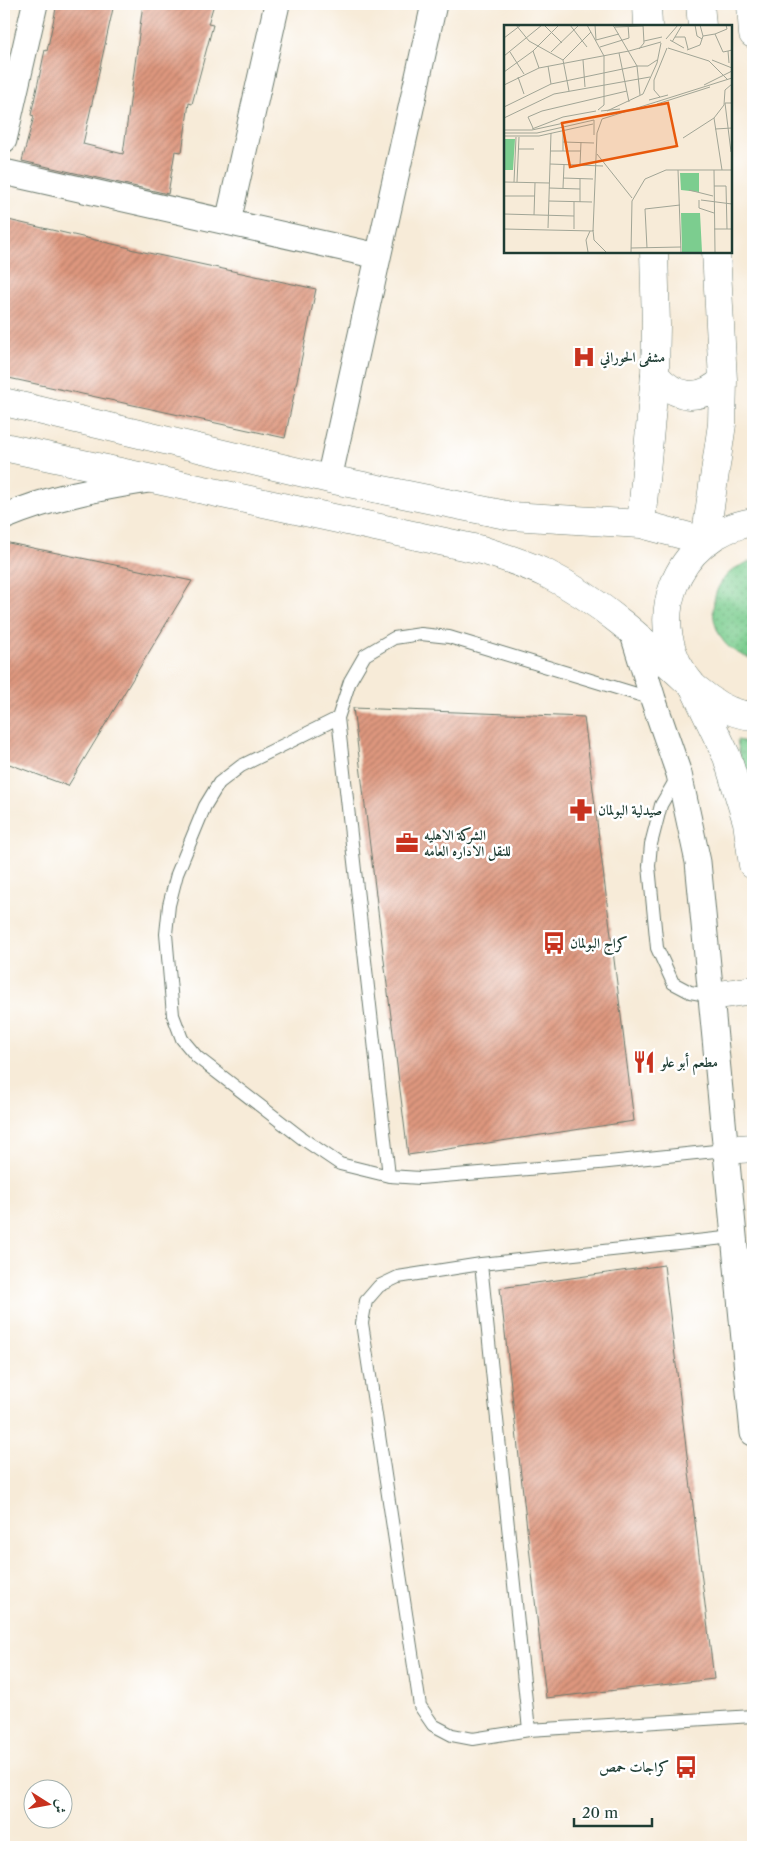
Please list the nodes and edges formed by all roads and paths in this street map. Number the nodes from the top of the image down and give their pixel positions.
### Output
1 (36, 4) edge
2 (277, 4) edge
3 (434, 4) edge
4 (647, 4) edge
5 (700, 4) edge
6 (752, 4) edge
7 (648, 25) edge
8 (702, 25) edge
9 (753, 34) edge
10 (4, 140) edge
11 (4, 172) edge
12 (228, 222) junction
13 (654, 252) edge
14 (716, 252) edge
15 (378, 256) junction
16 (655, 375) junction
17 (723, 380) junction
18 (4, 402) edge
19 (4, 447) edge
20 (329, 479) junction
21 (152, 480) junction
22 (4, 517) edge
23 (753, 522) edge
24 (641, 524) junction
25 (705, 541) junction
26 (632, 631) junction
27 (693, 686) junction
28 (653, 699) junction
29 (753, 716) edge
30 (338, 718) junction
31 (678, 774) junction
32 (753, 865) edge
33 (753, 990) edge
34 (712, 996) junction
35 (753, 1148) edge
36 (726, 1150) junction
37 (389, 1176) junction
38 (734, 1237) junction
39 (481, 1264) junction
40 (753, 1433) edge
41 (753, 1716) edge
42 (529, 1730) junction

1 - 10 street
2 - 12 street
3 - 15 street
4 - 7 main road
5 - 8 main road
6 - 9 main road
11 - 12 street
12 - 15 street
13 - 16 main road
14 - 17 main road
15 - 20 street
16 - 17 main road
16 - 24 main road
17 - 25 main road
18 - 20 main road
19 - 21 main road
20 - 24 main road
21 - 22 street
21 - 26 main road
23 - 25 main road
24 - 25 main road
25 - 27 main road
26 - 27 main road
26 - 28 street
27 - 29 main road
27 - 32 main road
28 - 30 lane
28 - 31 street
30 - 37 lane
30 - 37 lane
31 - 34 street
31 - 34 lane
33 - 34 main road
34 - 36 street
35 - 36 main road
36 - 37 lane
36 - 38 street
38 - 39 lane
38 - 40 street
39 - 42 lane
39 - 42 lane
41 - 42 lane

